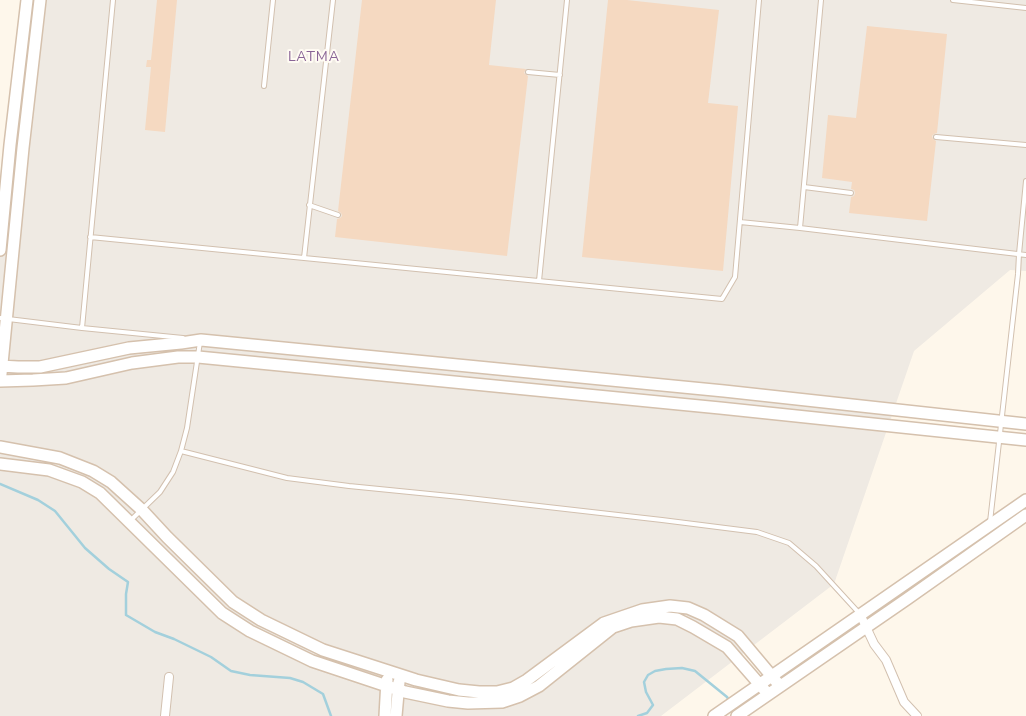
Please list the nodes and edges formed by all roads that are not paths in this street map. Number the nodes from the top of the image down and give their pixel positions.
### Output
1 (26, 0) edge
2 (40, 0) edge
3 (113, 0) edge
4 (273, 0) edge
5 (333, 0) edge
6 (568, 0) edge
7 (759, 0) edge
8 (822, 0) edge
9 (953, 0) edge
10 (1026, 8) edge
11 (528, 72) dead end
12 (560, 75) junction
13 (264, 86) dead end
14 (936, 137) dead end
15 (1026, 146) edge
16 (5, 148) edge
17 (1026, 181) edge
18 (804, 187) junction
19 (851, 193) dead end
20 (309, 205) junction
21 (338, 215) dead end
22 (740, 222) junction
23 (800, 228) junction
24 (2, 230) junction
25 (15, 231) junction
26 (90, 237) junction
27 (0, 250) edge
28 (1019, 254) junction
29 (1026, 255) edge
30 (304, 258) junction
31 (539, 281) junction
32 (4, 318) edge
33 (82, 328) junction
34 (200, 340) junction
35 (198, 357) junction
36 (1, 366) edge
37 (0, 382) edge
38 (1001, 422) junction
39 (1026, 424) edge
40 (1000, 438) junction
41 (1026, 440) edge
42 (0, 448) edge
43 (182, 451) junction
44 (0, 464) edge
45 (1026, 500) edge
46 (142, 510) junction
47 (1026, 515) edge
48 (130, 522) junction
49 (989, 526) junction
50 (860, 614) junction
51 (867, 627) junction
52 (393, 673) junction
53 (772, 676) junction
54 (169, 677) dead end
55 (760, 684) junction
56 (780, 686) junction
57 (392, 688) junction
58 (768, 694) junction
59 (742, 713) edge
60 (718, 714) edge
61 (165, 716) edge
62 (385, 716) edge
63 (396, 716) edge
64 (917, 716) edge

1 - 16 street
2 - 25 street
3 - 26 lane
4 - 13 lane
5 - 20 lane
6 - 12 lane
7 - 22 lane
8 - 18 lane
9 - 10 lane
11 - 12 lane
12 - 31 lane
14 - 15 lane
16 - 24 street
17 - 28 lane
18 - 19 lane
18 - 23 lane
20 - 21 lane
20 - 30 lane
22 - 23 lane
22 - 31 lane
23 - 28 lane
24 - 25 street
24 - 27 street
25 - 32 street
26 - 30 lane
26 - 33 lane
28 - 29 lane
28 - 38 lane
30 - 31 lane
32 - 33 lane
32 - 36 street
33 - 34 lane
34 - 35 lane
34 - 36 street
34 - 38 street
35 - 37 street
35 - 40 street
35 - 43 lane
36 - 37 street
38 - 39 street
38 - 40 lane
40 - 41 street
40 - 49 lane
42 - 46 street
43 - 46 lane
43 - 50 lane
44 - 48 street
45 - 49 street
46 - 48 lane
46 - 52 street
47 - 51 street
48 - 57 street
49 - 50 street
50 - 51 street
50 - 53 street
51 - 56 street
51 - 64 street
52 - 53 street
52 - 57 street
53 - 55 street
53 - 56 street
54 - 61 street
55 - 57 street
55 - 58 street
55 - 60 street
56 - 58 street
57 - 62 street
57 - 63 street
58 - 59 street

